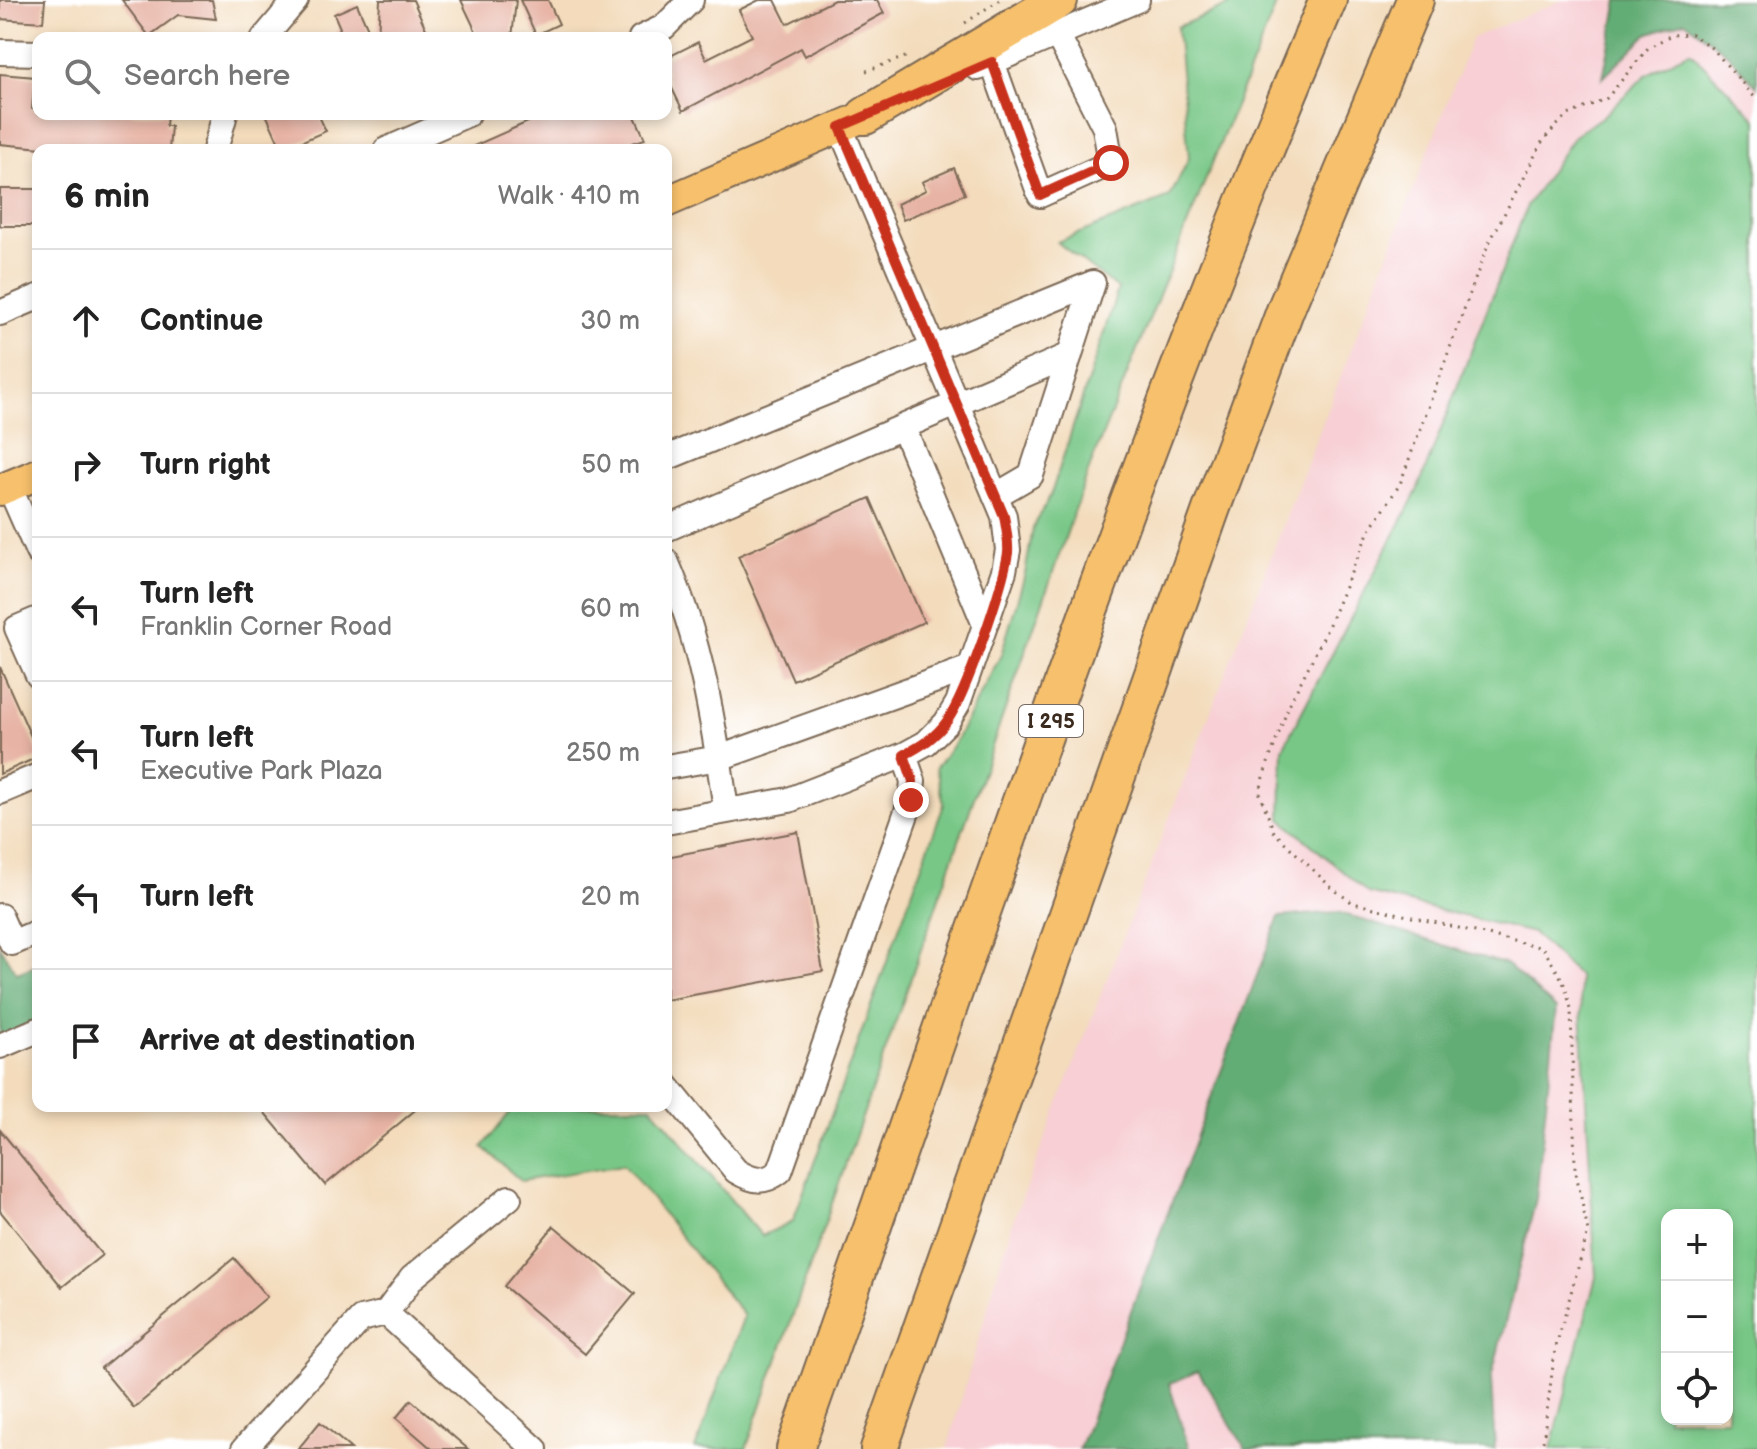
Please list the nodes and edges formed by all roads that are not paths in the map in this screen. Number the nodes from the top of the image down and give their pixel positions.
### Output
1 (296, 0) edge
2 (691, 0) edge
3 (1137, 0) edge
4 (1328, 0) edge
5 (1415, 0) edge
6 (1058, 17) edge
7 (269, 32) edge
8 (654, 32) edge
9 (0, 52) edge
10 (32, 53) edge
11 (992, 62) junction
12 (223, 120) edge
13 (454, 120) edge
14 (853, 122) junction
15 (217, 144) edge
16 (400, 144) edge
17 (672, 199) edge
18 (32, 300) edge
19 (0, 313) edge
20 (933, 348) junction
21 (1070, 355) junction
22 (955, 401) junction
23 (903, 427) junction
24 (672, 456) edge
25 (32, 476) edge
26 (4, 488) edge
27 (995, 496) junction
28 (672, 526) edge
29 (32, 541) edge
30 (672, 577) edge
31 (32, 622) edge
32 (985, 625) junction
33 (32, 662) edge
34 (970, 668) junction
35 (904, 755) junction
36 (719, 758) junction
37 (672, 766) edge
38 (32, 779) edge
39 (0, 792) edge
40 (726, 810) junction
41 (672, 821) edge
42 (0, 916) edge
43 (32, 935) edge
44 (32, 1033) edge
45 (0, 1046) edge
46 (672, 1092) edge
47 (509, 1198) dead end
48 (386, 1313) junction
49 (882, 1445) edge
50 (244, 1449) edge
51 (535, 1449) edge
52 (795, 1449) edge

1 - 7 street
2 - 8 street
3 - 6 street
4 - 52 highway, I 295
5 - 49 highway
6 - 11 street
6 - 11 street
6 - 14 highway
9 - 10 street
11 - 14 street
12 - 15 street
13 - 16 street
14 - 17 main road
14 - 20 street
18 - 19 street
20 - 21 street
20 - 22 street
20 - 24 street
21 - 22 street
21 - 27 street
22 - 23 street
22 - 27 street
23 - 28 street
23 - 32 street
25 - 26 main road
26 - 29 street
27 - 32 street
30 - 36 street
31 - 33 street
32 - 34 street
34 - 35 street
34 - 36 street
35 - 40 street
35 - 46 street
36 - 37 street
36 - 40 street
38 - 39 street
40 - 41 street
42 - 43 street
44 - 45 street
47 - 48 street
48 - 50 street
48 - 51 street

